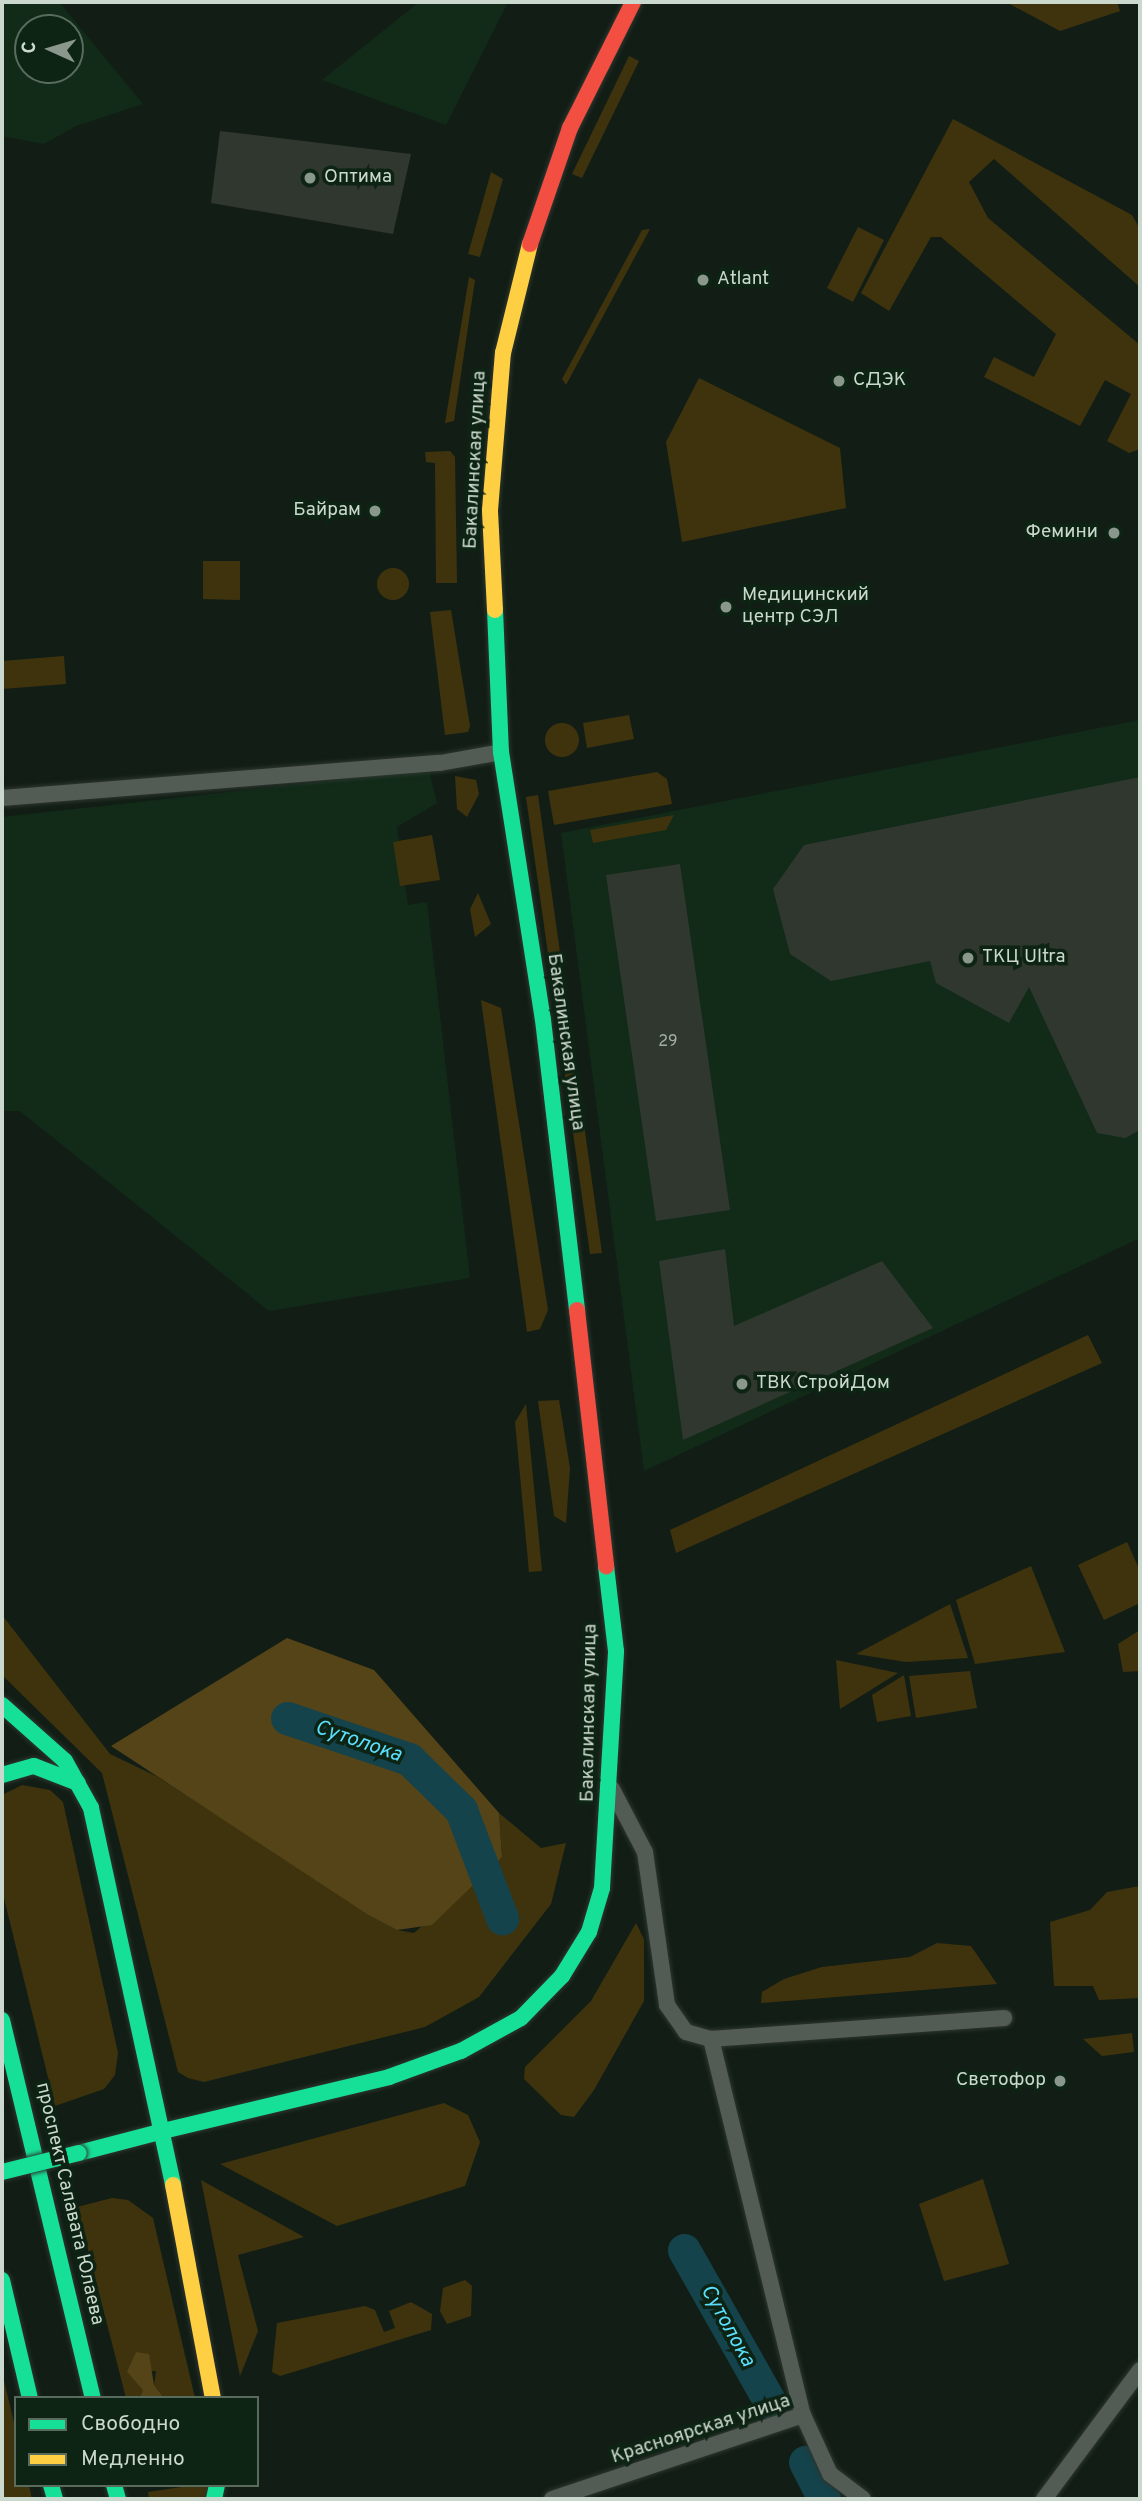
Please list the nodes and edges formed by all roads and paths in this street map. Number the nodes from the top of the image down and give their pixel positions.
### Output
1 (633, 2) edge
2 (501, 752) junction
3 (2, 798) edge
4 (2, 1704) edge
5 (2, 1775) edge
6 (612, 1788) junction
7 (87, 1794) junction
8 (1004, 2018) dead end
9 (2, 2021) edge
10 (711, 2039) junction
11 (163, 2130) junction
12 (2, 2172) edge
13 (2, 2280) edge
14 (1140, 2370) edge
15 (30, 2396) edge
16 (93, 2396) edge
17 (213, 2396) edge
18 (803, 2415) junction
19 (552, 2499) edge
20 (863, 2499) edge
21 (1044, 2499) edge

1 - 2 main road, Бакалинская улица
2 - 3 street
2 - 6 main road, Бакалинская улица
4 - 7 main road
5 - 7 main road
6 - 10 street
6 - 11 main road, Бакалинская улица
7 - 11 main road
8 - 10 street
9 - 16 main road, проспект Салавата Юлаева
10 - 18 street
11 - 12 main road, Бакалинская улица, bridge
11 - 17 main road
13 - 15 main road
14 - 21 street
18 - 19 street, Красноярская улица
18 - 20 street, Красноярская улица

